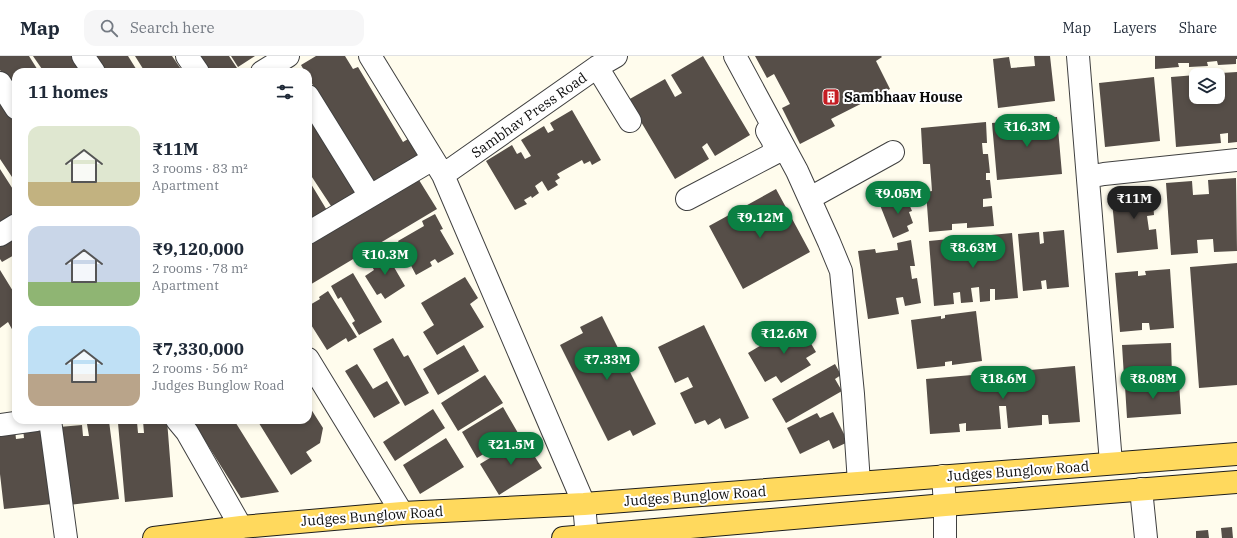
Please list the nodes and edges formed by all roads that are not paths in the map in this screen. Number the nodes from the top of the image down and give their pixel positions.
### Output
1 (83, 56) edge
2 (187, 56) edge
3 (370, 56) edge
4 (616, 56) edge
5 (726, 56) edge
6 (735, 56) edge
7 (1078, 56) edge
8 (287, 60) edge
9 (597, 67) junction
10 (91, 68) edge
11 (195, 68) edge
12 (270, 68) edge
13 (0, 83) edge
14 (12, 102) edge
15 (312, 102) edge
16 (630, 121) dead end
17 (893, 152) dead end
18 (1237, 160) edge
19 (438, 167) junction
20 (1088, 178) junction
21 (370, 196) junction
22 (810, 198) junction
23 (687, 199) dead end
24 (12, 227) edge
25 (312, 231) edge
26 (0, 235) edge
27 (312, 366) edge
28 (12, 423) edge
29 (51, 424) edge
30 (181, 424) edge
31 (0, 425) edge
32 (1237, 454) edge
33 (1111, 463) junction
34 (942, 476) junction
35 (1237, 482) edge
36 (859, 483) junction
37 (1141, 489) junction
38 (584, 504) junction
39 (945, 505) junction
40 (402, 512) junction
41 (241, 527) junction
42 (587, 537) edge
43 (66, 538) edge
44 (154, 538) edge
45 (563, 538) edge
46 (945, 538) edge
47 (1146, 538) edge

1 - 10 street
2 - 11 street
3 - 19 street
4 - 9 street, Sambhav Press Road
5 - 23 street
6 - 22 street
7 - 20 street
8 - 12 street
9 - 16 street
9 - 19 street, Sambhav Press Road
13 - 14 street
15 - 21 street
17 - 22 street
18 - 20 street
19 - 21 street, Sambhav Press Road
19 - 38 street
20 - 33 street
21 - 25 street, Sambhav Press Road
22 - 36 street
24 - 26 street
27 - 40 street
28 - 31 street
29 - 43 street
30 - 41 street
32 - 33 main road, Judges Bunglow Road
33 - 34 main road, Judges Bunglow Road
34 - 36 main road, Judges Bunglow Road
34 - 39 street
35 - 37 main road, Judges Bunglow Road
36 - 38 main road, Judges Bunglow Road
37 - 39 main road, Judges Bunglow Road
37 - 47 street
38 - 40 main road, Judges Bunglow Road
38 - 42 street
39 - 42 main road, Judges Bunglow Road
39 - 46 street
40 - 41 main road, Judges Bunglow Road
41 - 44 main road, Judges Bunglow Road
42 - 45 main road, Judges Bunglow Road

